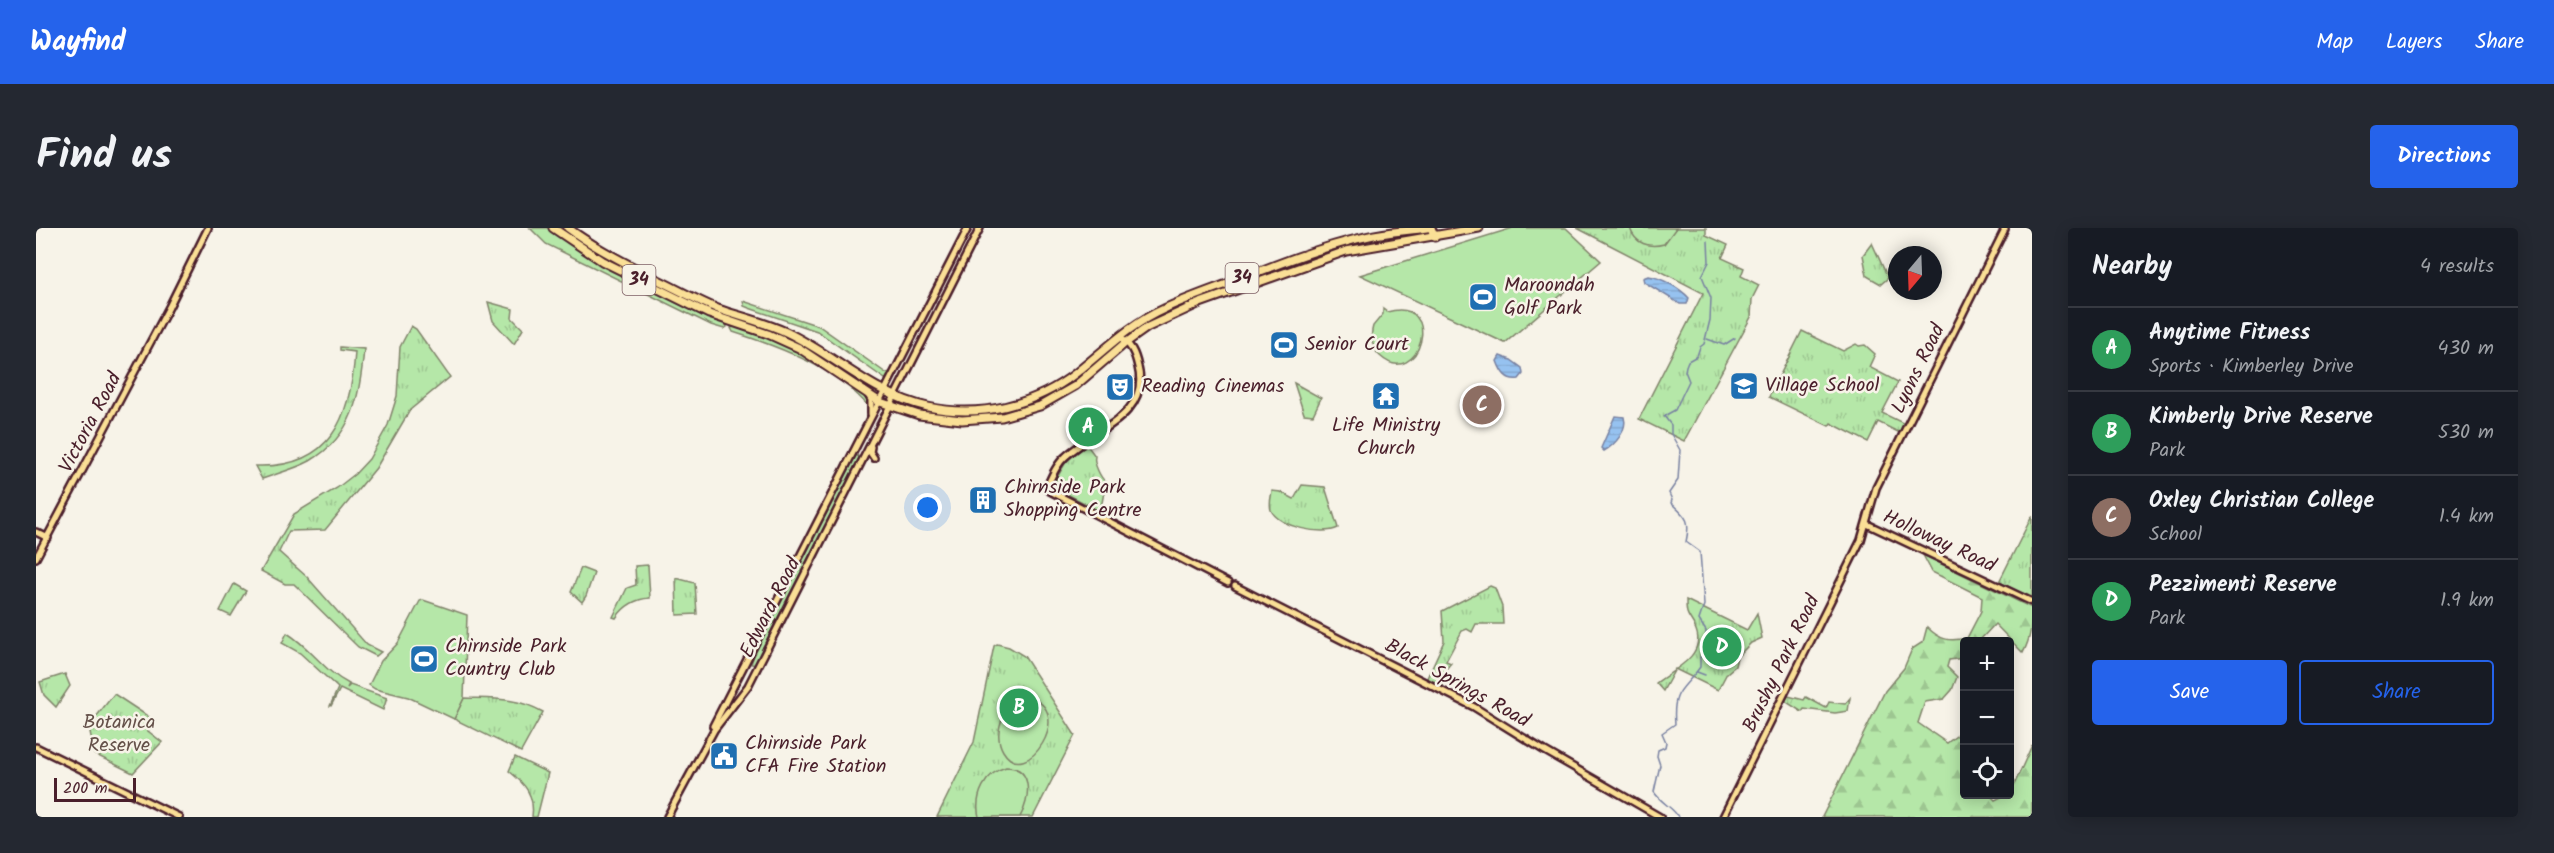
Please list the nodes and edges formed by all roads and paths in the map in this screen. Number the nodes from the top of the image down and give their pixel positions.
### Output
1 (210, 228) edge
2 (553, 228) edge
3 (568, 228) edge
4 (968, 228) edge
5 (980, 228) edge
6 (1426, 228) edge
7 (1431, 228) edge
8 (1479, 228) edge
9 (2004, 229) edge
10 (1435, 237) junction
11 (649, 275) junction
12 (645, 283) junction
13 (918, 329) junction
14 (927, 334) junction
15 (1119, 337) junction
16 (1128, 341) junction
17 (1135, 356) junction
18 (860, 379) junction
19 (890, 384) junction
20 (885, 393) junction
21 (868, 395) junction
22 (894, 398) junction
23 (880, 402) junction
24 (890, 406) junction
25 (868, 424) junction
26 (879, 426) junction
27 (856, 449) junction
28 (865, 454) junction
29 (874, 458) dead end
30 (1867, 524) junction
31 (36, 557) edge
32 (2032, 602) edge
33 (746, 663) junction
34 (756, 669) junction
35 (735, 685) junction
36 (745, 690) junction
37 (36, 747) edge
38 (682, 787) junction
39 (179, 817) edge
40 (666, 817) edge
41 (1660, 817) edge
42 (1724, 817) edge

1 - 31 main road, Victoria Road
2 - 12 highway, 34
3 - 11 highway, 34
4 - 13 main road, Edward Road
5 - 14 main road, Edward Road
6 - 15 highway, 34
7 - 10 highway
8 - 10 highway, 34
9 - 30 main road, Lyons Road
10 - 16 highway, 34
11 - 12 highway
11 - 18 highway, 34
12 - 21 highway, 34
13 - 14 main road
13 - 19 main road, Edward Road
14 - 22 main road, Edward Road
15 - 16 main road
15 - 22 highway, 34
16 - 17 main road
16 - 17 main road
16 - 24 highway, 34
17 - 41 main road, Black Springs Road
18 - 19 main road
18 - 20 highway, 34
19 - 20 main road, Edward Road
20 - 22 highway, 34
20 - 23 main road, Edward Road
21 - 23 highway, 34
21 - 25 main road
22 - 24 main road, Edward Road
23 - 24 highway, 34
23 - 25 main road, Edward Road
24 - 26 main road, Edward Road
25 - 27 main road, Edward Road
26 - 28 main road, Edward Road
26 - 29 main road
27 - 28 main road
27 - 33 main road, Edward Road
28 - 34 main road, Edward Road
30 - 32 main road, Holloway Road
30 - 42 main road, Brushy Park Road
33 - 34 main road
33 - 35 main road, Edward Road
34 - 36 main road, Edward Road
35 - 36 main road
35 - 38 main road, Edward Road
36 - 38 main road, Edward Road
37 - 39 main road
38 - 40 main road, Edward Road

